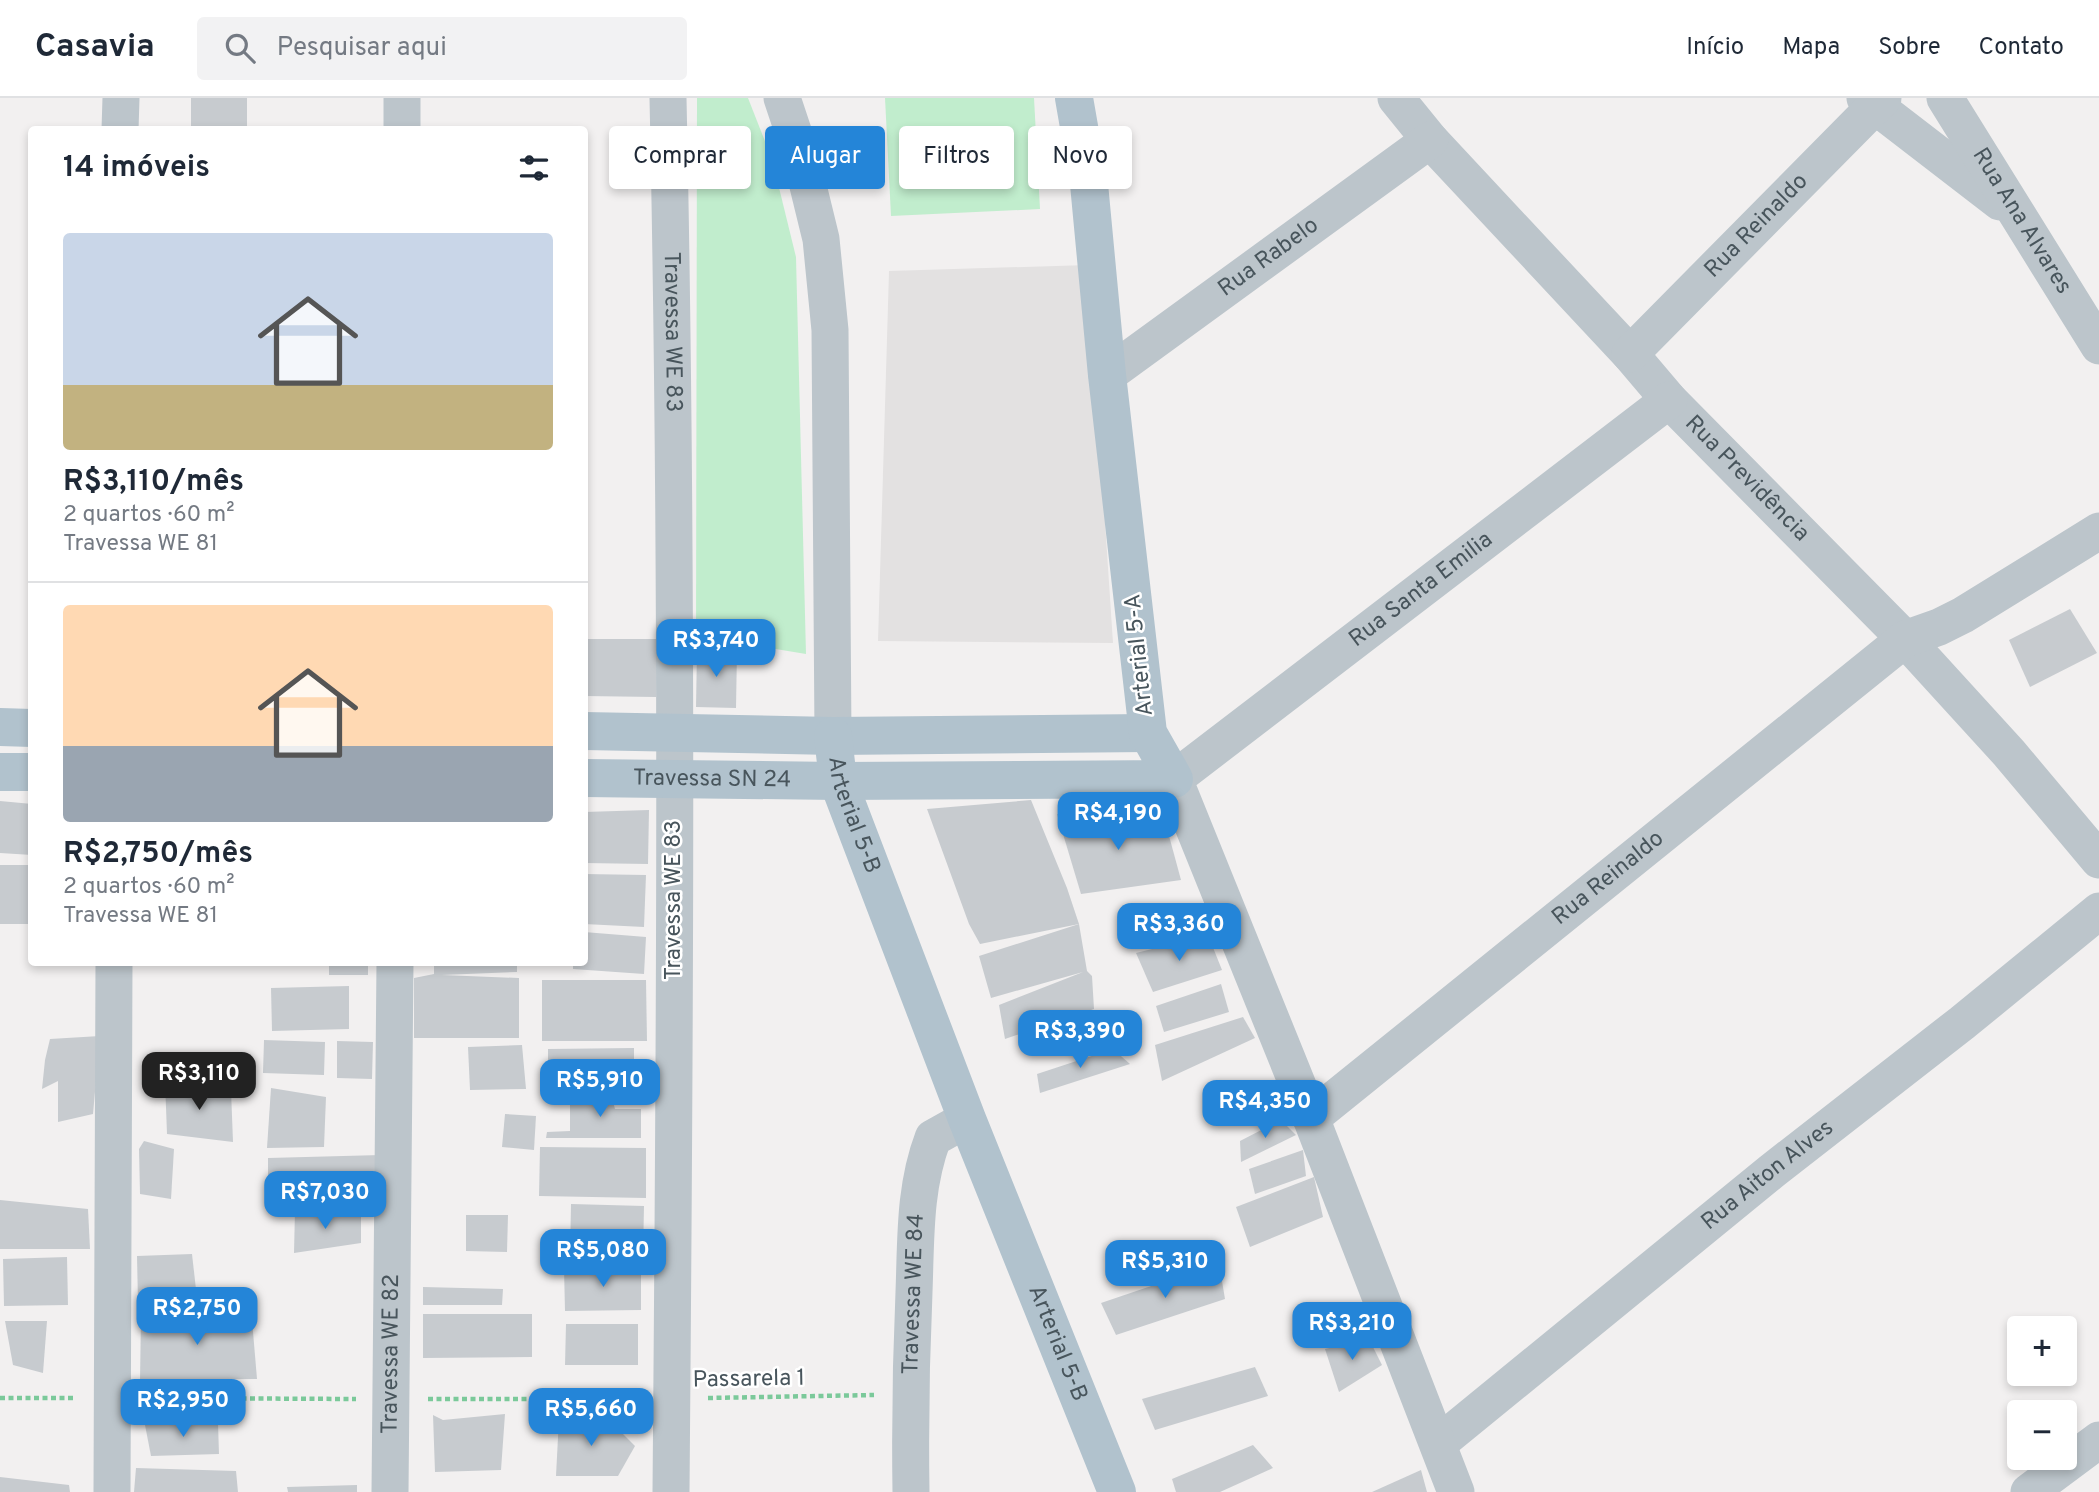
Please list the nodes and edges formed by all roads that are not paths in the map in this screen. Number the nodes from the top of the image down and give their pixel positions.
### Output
1 (121, 98) edge
2 (402, 98) edge
3 (668, 98) edge
4 (782, 98) edge
5 (1073, 98) edge
6 (1396, 98) edge
7 (1944, 98) edge
8 (1874, 101) edge
9 (120, 126) edge
10 (402, 126) edge
11 (1430, 140) junction
12 (2018, 215) junction
13 (2099, 346) edge
14 (1630, 354) junction
15 (1107, 376) junction
16 (1670, 400) junction
17 (2099, 531) edge
18 (1905, 639) junction
19 (0, 727) edge
20 (28, 728) edge
21 (588, 731) edge
22 (673, 732) junction
23 (1148, 733) junction
24 (832, 736) junction
25 (0, 772) edge
26 (28, 772) edge
27 (588, 778) edge
28 (675, 778) junction
29 (1174, 779) junction
30 (838, 781) junction
31 (2099, 860) edge
32 (2099, 912) edge
33 (114, 966) edge
34 (395, 966) edge
35 (1311, 1118) junction
36 (967, 1119) junction
37 (2099, 1440) edge
38 (1439, 1443) junction
39 (111, 1492) edge
40 (390, 1492) edge
41 (671, 1492) edge
42 (911, 1492) edge
43 (1117, 1492) edge
44 (1456, 1492) edge
45 (2029, 1492) edge

1 - 9 street
2 - 10 street
3 - 22 street, Travessa WE 83
4 - 24 street, Arterial 5-B
5 - 15 main road, Arterial 5-A
6 - 11 street, Rua Previdência
7 - 12 street, Rua Ana Alvares
8 - 12 street
8 - 14 street, Rua Reinaldo
11 - 14 street, Rua Previdência
11 - 15 street, Rua Rabelo
12 - 13 street, Rua Ana Alvares
14 - 16 street, Rua Previdência
15 - 23 main road, Arterial 5-A
16 - 18 street, Rua Previdência
16 - 29 street, Rua Santa Emilia
17 - 18 street
18 - 31 street, Rua Previdência
18 - 35 street, Rua Reinaldo
19 - 20 main road
21 - 22 main road, Travessa SN 24
22 - 24 main road, Travessa SN 24
22 - 28 street, Travessa WE 83
23 - 24 main road, Travessa SN 24
23 - 29 main road, Arterial 5-A
24 - 30 main road, Arterial 5-B
25 - 26 main road
27 - 28 main road, Travessa SN 24
28 - 30 main road, Travessa SN 24
28 - 41 street, Travessa WE 83
29 - 30 main road, Travessa SN 24
29 - 35 street, Arterial 5-A
30 - 36 main road, Arterial 5-B
32 - 38 street, Rua Aiton Alves
33 - 39 street
34 - 40 street, Travessa WE 82
35 - 38 street, Arterial 5-A
36 - 42 street, Travessa WE 84
36 - 43 main road, Arterial 5-B
37 - 45 street
38 - 44 street, Arterial 5-A

